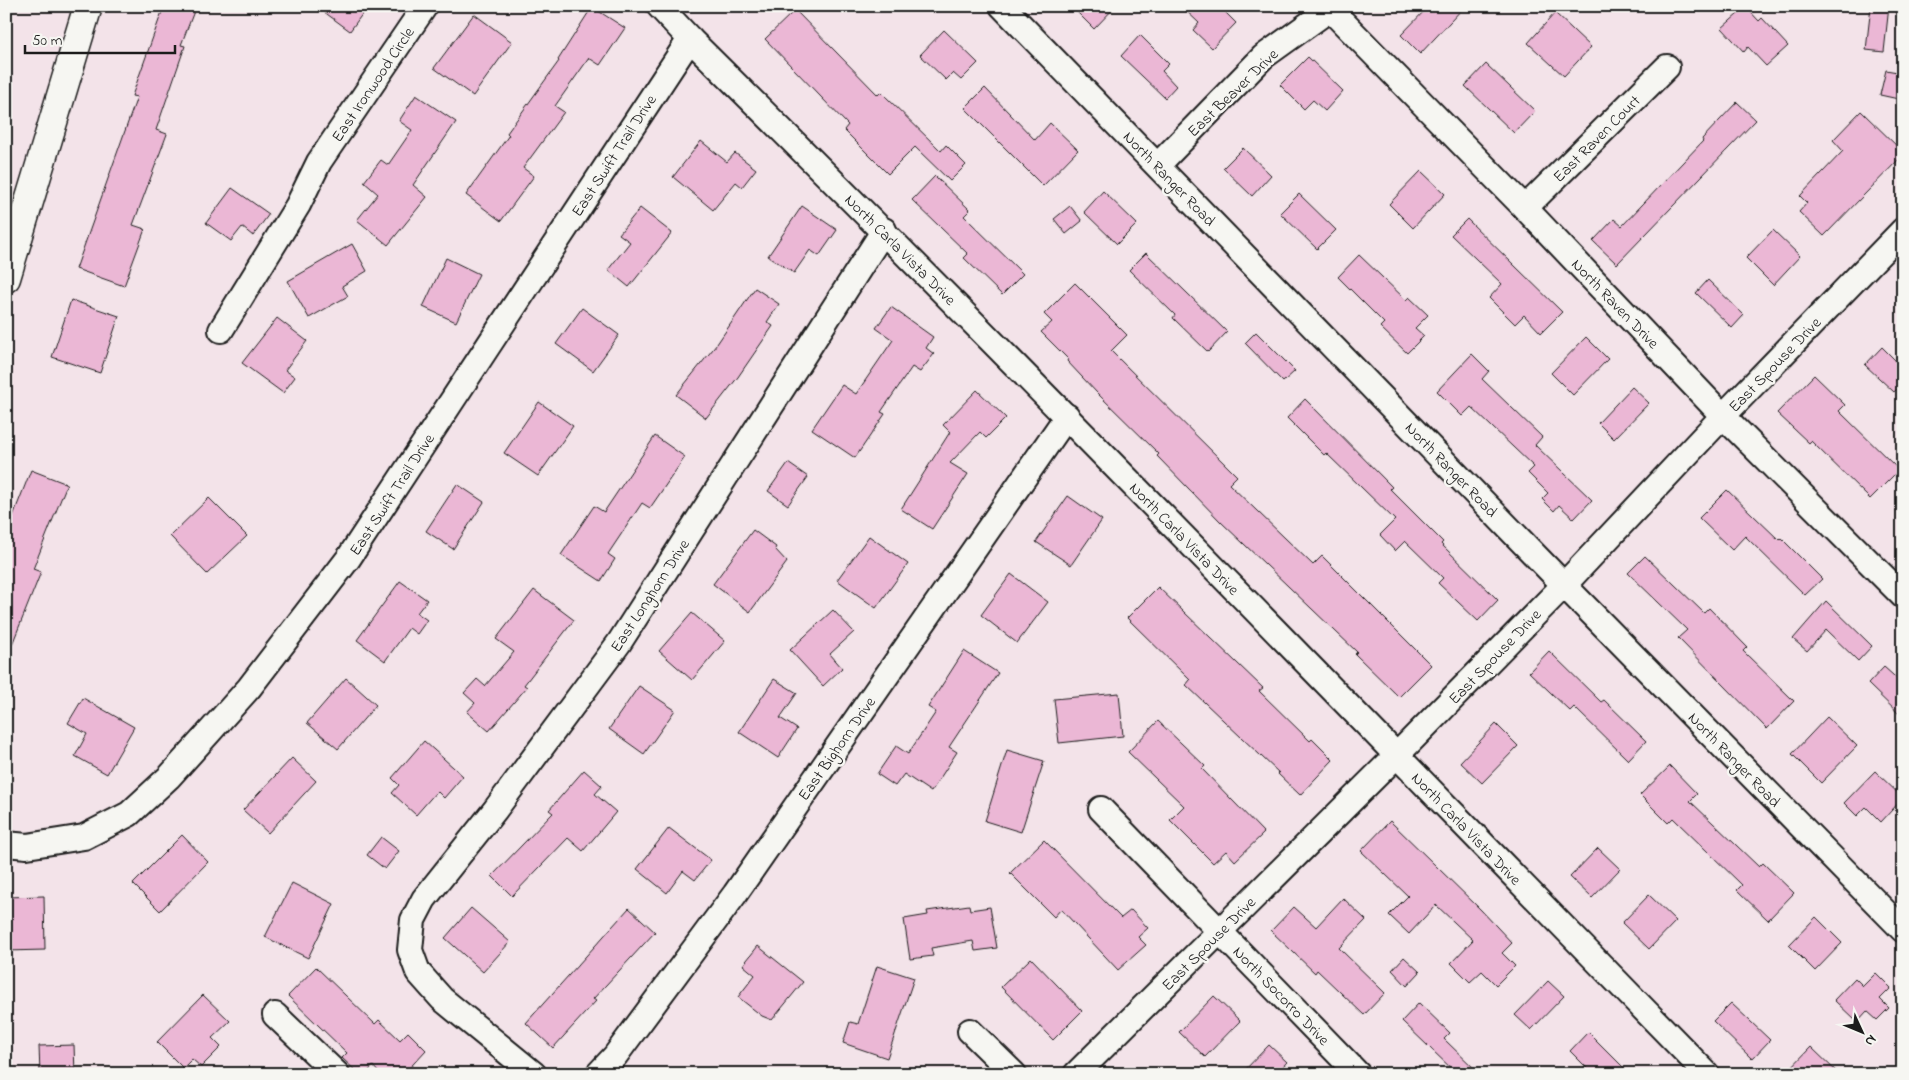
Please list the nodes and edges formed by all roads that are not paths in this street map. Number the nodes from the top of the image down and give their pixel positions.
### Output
1 (88, 6) edge
2 (426, 6) edge
3 (659, 6) edge
4 (1002, 6) edge
5 (1332, 8) edge
6 (690, 39) junction
7 (1667, 67) dead end
8 (1158, 165) junction
9 (1525, 208) junction
10 (884, 230) junction
11 (1903, 230) edge
12 (6, 278) edge
13 (221, 330) dead end
14 (1067, 416) junction
15 (1724, 416) junction
16 (1564, 585) junction
17 (1903, 596) edge
18 (1396, 756) junction
19 (1101, 809) dead end
20 (6, 844) edge
21 (1903, 930) edge
22 (1220, 932) junction
23 (275, 1015) dead end
24 (970, 1031) dead end
25 (336, 1074) edge
26 (534, 1074) edge
27 (598, 1074) edge
28 (1014, 1074) edge
29 (1076, 1074) edge
30 (1358, 1074) edge
31 (1707, 1074) edge

1 - 12 main road
2 - 13 street, East Ironwood Circle
3 - 6 street, North Carla Vista Drive
4 - 8 street, North Ranger Road
5 - 8 street, East Beaver Drive
5 - 9 street, North Raven Drive
6 - 10 street, North Carla Vista Drive
6 - 20 street, East Swift Trail Drive
7 - 9 street, East Raven Court
8 - 16 street, North Ranger Road
9 - 15 street, North Raven Drive
10 - 14 street, North Carla Vista Drive
10 - 26 street, East Longhorn Drive
11 - 15 street, East Spouse Drive
14 - 18 street, North Carla Vista Drive
14 - 27 street, East Bighorn Drive
15 - 16 street, East Spouse Drive
15 - 17 street, North Raven Drive
16 - 18 street, East Spouse Drive
16 - 21 street, North Ranger Road
18 - 22 street, East Spouse Drive
18 - 31 street, North Carla Vista Drive
19 - 22 street, North Socorro Drive
22 - 29 street, East Spouse Drive
22 - 30 street, North Socorro Drive
23 - 25 street
24 - 28 street

